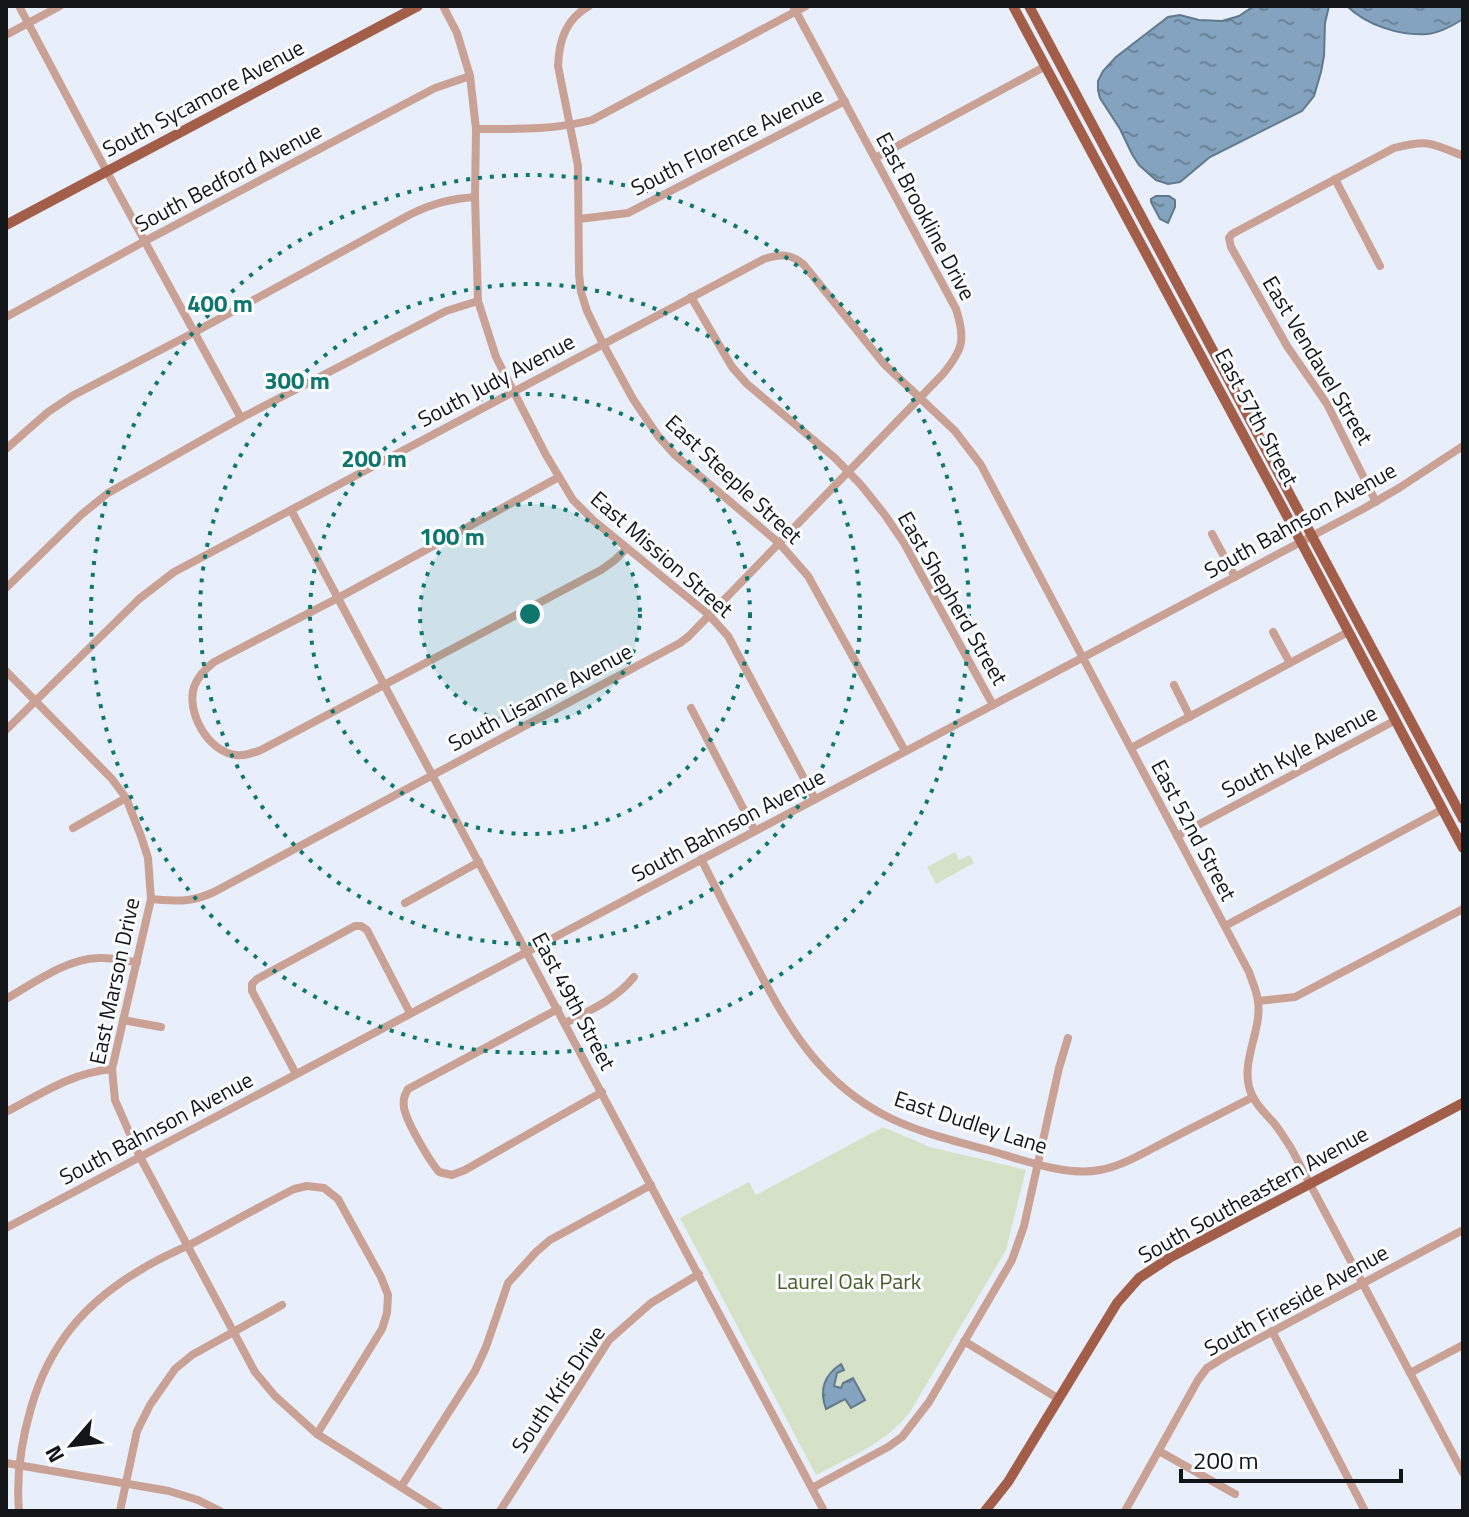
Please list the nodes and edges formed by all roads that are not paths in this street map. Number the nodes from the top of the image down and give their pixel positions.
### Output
1 (19, 6) edge
2 (60, 6) edge
3 (418, 6) edge
4 (443, 6) edge
5 (589, 6) edge
6 (806, 6) edge
7 (1013, 6) edge
8 (1029, 6) edge
9 (794, 9) edge
10 (28, 23) junction
11 (6, 35) edge
12 (1046, 66) junction
13 (470, 76) junction
14 (845, 101) junction
15 (571, 125) junction
16 (476, 129) junction
17 (1463, 156) edge
18 (875, 158) junction
19 (107, 172) junction
20 (1335, 179) junction
21 (475, 197) junction
22 (579, 219) junction
23 (6, 225) edge
24 (145, 241) junction
25 (787, 254) joint
26 (1380, 266) dead end
27 (691, 297) junction
28 (478, 301) junction
29 (6, 317) edge
30 (195, 332) junction
31 (603, 344) junction
32 (513, 391) junction
33 (920, 398) junction
34 (241, 418) junction
35 (887, 432) joint
36 (1463, 446) edge
37 (6, 449) edge
38 (848, 472) junction
39 (559, 477) junction
40 (1376, 502) junction
41 (291, 510) junction
42 (1212, 534) dead end
43 (1313, 536) junction
44 (1301, 542) junction
45 (779, 543) junction
46 (627, 548) junction
47 (1235, 577) junction
48 (6, 588) edge
49 (338, 598) junction
50 (709, 615) junction
51 (1273, 632) dead end
52 (1348, 632) junction
53 (1082, 657) junction
54 (1290, 663) junction
55 (6, 671) edge
56 (384, 684) junction
57 (1174, 685) dead end
58 (35, 701) junction
59 (993, 705) junction
60 (691, 708) dead end
61 (1190, 717) junction
62 (1396, 720) junction
63 (6, 730) edge
64 (1131, 748) junction
65 (905, 751) junction
66 (434, 775) junction
67 (126, 798) junction
68 (815, 799) junction
69 (1443, 809) junction
70 (1463, 819) edge
71 (73, 828) dead end
72 (755, 831) junction
73 (1177, 836) junction
74 (1463, 848) edge
75 (701, 859) junction
76 (479, 862) junction
77 (151, 899) junction
78 (405, 903) dead end
79 (1463, 909) edge
80 (1225, 926) junction
81 (528, 952) junction
82 (137, 962) junction
83 (634, 977) dead end
84 (6, 999) edge
85 (1258, 1001) junction
86 (558, 1009) junction
87 (410, 1013) junction
88 (123, 1020) junction
89 (565, 1023) junction
90 (161, 1027) dead end
91 (1068, 1038) dead end
92 (112, 1069) junction
93 (296, 1074) junction
94 (602, 1092) junction
95 (1253, 1097) junction
96 (1463, 1103) edge
97 (6, 1112) edge
98 (140, 1157) junction
99 (1038, 1164) junction
100 (1310, 1184) junction
101 (651, 1185) junction
102 (6, 1228) edge
103 (1463, 1230) edge
104 (187, 1246) junction
105 (699, 1274) junction
106 (1362, 1283) junction
107 (282, 1305) dead end
108 (1272, 1331) junction
109 (234, 1332) junction
110 (964, 1341) junction
111 (1463, 1345) edge
112 (1410, 1373) junction
113 (1059, 1399) junction
114 (317, 1434) junction
115 (1159, 1451) junction
116 (6, 1463) edge
117 (19, 1466) junction
118 (1463, 1473) edge
119 (125, 1484) junction
120 (401, 1487) junction
121 (812, 1488) junction
122 (1235, 1494) dead end
123 (19, 1511) edge
124 (120, 1511) edge
125 (220, 1511) edge
126 (439, 1511) edge
127 (500, 1511) edge
128 (824, 1511) edge
129 (985, 1511) edge
130 (1125, 1511) edge
131 (1365, 1511) edge

1 - 10 street
2 - 10 street
3 - 19 main road, South Sycamore Avenue
4 - 13 street, East Mission Street
5 - 15 street, East Steeple Street
6 - 9 street
7 - 12 main road, East 57th Street
8 - 43 main road, East 57th Street
9 - 14 street, East Brookline Drive
9 - 15 street
10 - 11 street
10 - 19 street
12 - 18 street
12 - 44 main road, East 57th Street
13 - 16 street, East Mission Street
13 - 24 street, South Bedford Avenue
14 - 18 street, East Brookline Drive
14 - 22 street, South Florence Avenue
15 - 16 street
15 - 22 street, East Steeple Street
16 - 21 street, East Mission Street
17 - 20 street
18 - 33 street, East Brookline Drive
19 - 23 main road, South Sycamore Avenue
19 - 24 street
20 - 26 street
20 - 40 street, East Vendavel Street
21 - 28 street, East Mission Street
21 - 30 street
22 - 31 street, East Steeple Street
24 - 29 street, South Bedford Avenue
24 - 30 street
25 - 27 street, South Judy Avenue
25 - 33 street, East 52nd Street
27 - 31 street, South Judy Avenue
27 - 38 street, East Shepherd Street
28 - 32 street, East Mission Street
28 - 34 street
30 - 34 street
30 - 37 street
31 - 32 street, South Judy Avenue
31 - 45 street, East Steeple Street
32 - 39 street, East Mission Street
32 - 41 street, South Judy Avenue
33 - 35 street, East Brookline Drive
33 - 53 street, East 52nd Street
34 - 48 street
35 - 38 street, South Lisanne Avenue
36 - 40 street, South Bahnson Avenue
38 - 45 street, South Lisanne Avenue
38 - 59 street, East Shepherd Street
39 - 46 street, East Mission Street
39 - 49 street
40 - 43 street, South Bahnson Avenue
41 - 49 street, East 49th Street
41 - 58 street, South Judy Avenue
42 - 47 street
43 - 44 street, South Bahnson Avenue
43 - 70 main road, East 57th Street
44 - 47 street, South Bahnson Avenue
44 - 52 main road, East 57th Street
45 - 50 street, South Lisanne Avenue
45 - 65 street, East Steeple Street
46 - 50 street, East Mission Street
46 - 56 street
47 - 53 street, South Bahnson Avenue
49 - 56 street, East 49th Street
49 - 56 street
50 - 66 street, South Lisanne Avenue
50 - 68 street, East Mission Street
51 - 54 street
52 - 54 street
52 - 62 main road, East 57th Street
53 - 59 street, South Bahnson Avenue
53 - 64 street, East 52nd Street
54 - 61 street
55 - 58 street, East Marson Drive
56 - 66 street, East 49th Street
57 - 61 street
58 - 63 street, South Judy Avenue
58 - 67 street, East Marson Drive
59 - 65 street, South Bahnson Avenue
60 - 72 street
61 - 64 street
62 - 69 main road, East 57th Street
62 - 73 street, South Kyle Avenue
64 - 73 street, East 52nd Street
65 - 68 street, South Bahnson Avenue
66 - 76 street, East 49th Street
66 - 77 street, South Lisanne Avenue
67 - 71 street
67 - 77 street, East Marson Drive
68 - 72 street, South Bahnson Avenue
69 - 74 main road, East 57th Street
69 - 80 street
72 - 75 street, South Bahnson Avenue
73 - 80 street, East 52nd Street
75 - 81 street, South Bahnson Avenue
75 - 99 street, East Dudley Lane
76 - 78 street
76 - 81 street, East 49th Street
77 - 82 street, East Marson Drive
79 - 85 street
80 - 85 street, East 52nd Street
81 - 86 street, East 49th Street
81 - 87 street, South Bahnson Avenue
82 - 84 street
82 - 88 street, East Marson Drive
83 - 89 street
85 - 95 street, East 52nd Street
86 - 89 street, East 49th Street
86 - 94 street
87 - 93 street, South Bahnson Avenue
87 - 93 street
88 - 90 street
88 - 92 street, East Marson Drive
89 - 94 street, East 49th Street
91 - 99 street
92 - 97 street
92 - 98 street, East Marson Drive
93 - 98 street, South Bahnson Avenue
94 - 101 street, East 49th Street
95 - 99 street, East Dudley Lane
95 - 100 street
96 - 100 main road, South Southeastern Avenue
98 - 102 street, South Bahnson Avenue
98 - 104 street, East Marson Drive
99 - 110 street
100 - 106 street
100 - 113 main road, South Southeastern Avenue
101 - 105 street, East 49th Street
101 - 120 street
103 - 106 street, South Fireside Avenue
104 - 109 street, East Marson Drive
104 - 114 street
104 - 117 street
105 - 121 street, East 49th Street
105 - 127 street, South Kris Drive
106 - 108 street, South Fireside Avenue
106 - 112 street
107 - 109 street
108 - 115 street, South Fireside Avenue
108 - 131 street
109 - 114 street, East Marson Drive
109 - 119 street
110 - 113 street
110 - 121 street
111 - 112 street
112 - 118 street
113 - 129 main road, South Southeastern Avenue
114 - 120 street, East Marson Drive
115 - 122 street
115 - 130 street, South Fireside Avenue
116 - 117 street
117 - 119 street
117 - 123 street
119 - 124 street
119 - 125 street
120 - 126 street, East Marson Drive
121 - 128 street, East 49th Street

